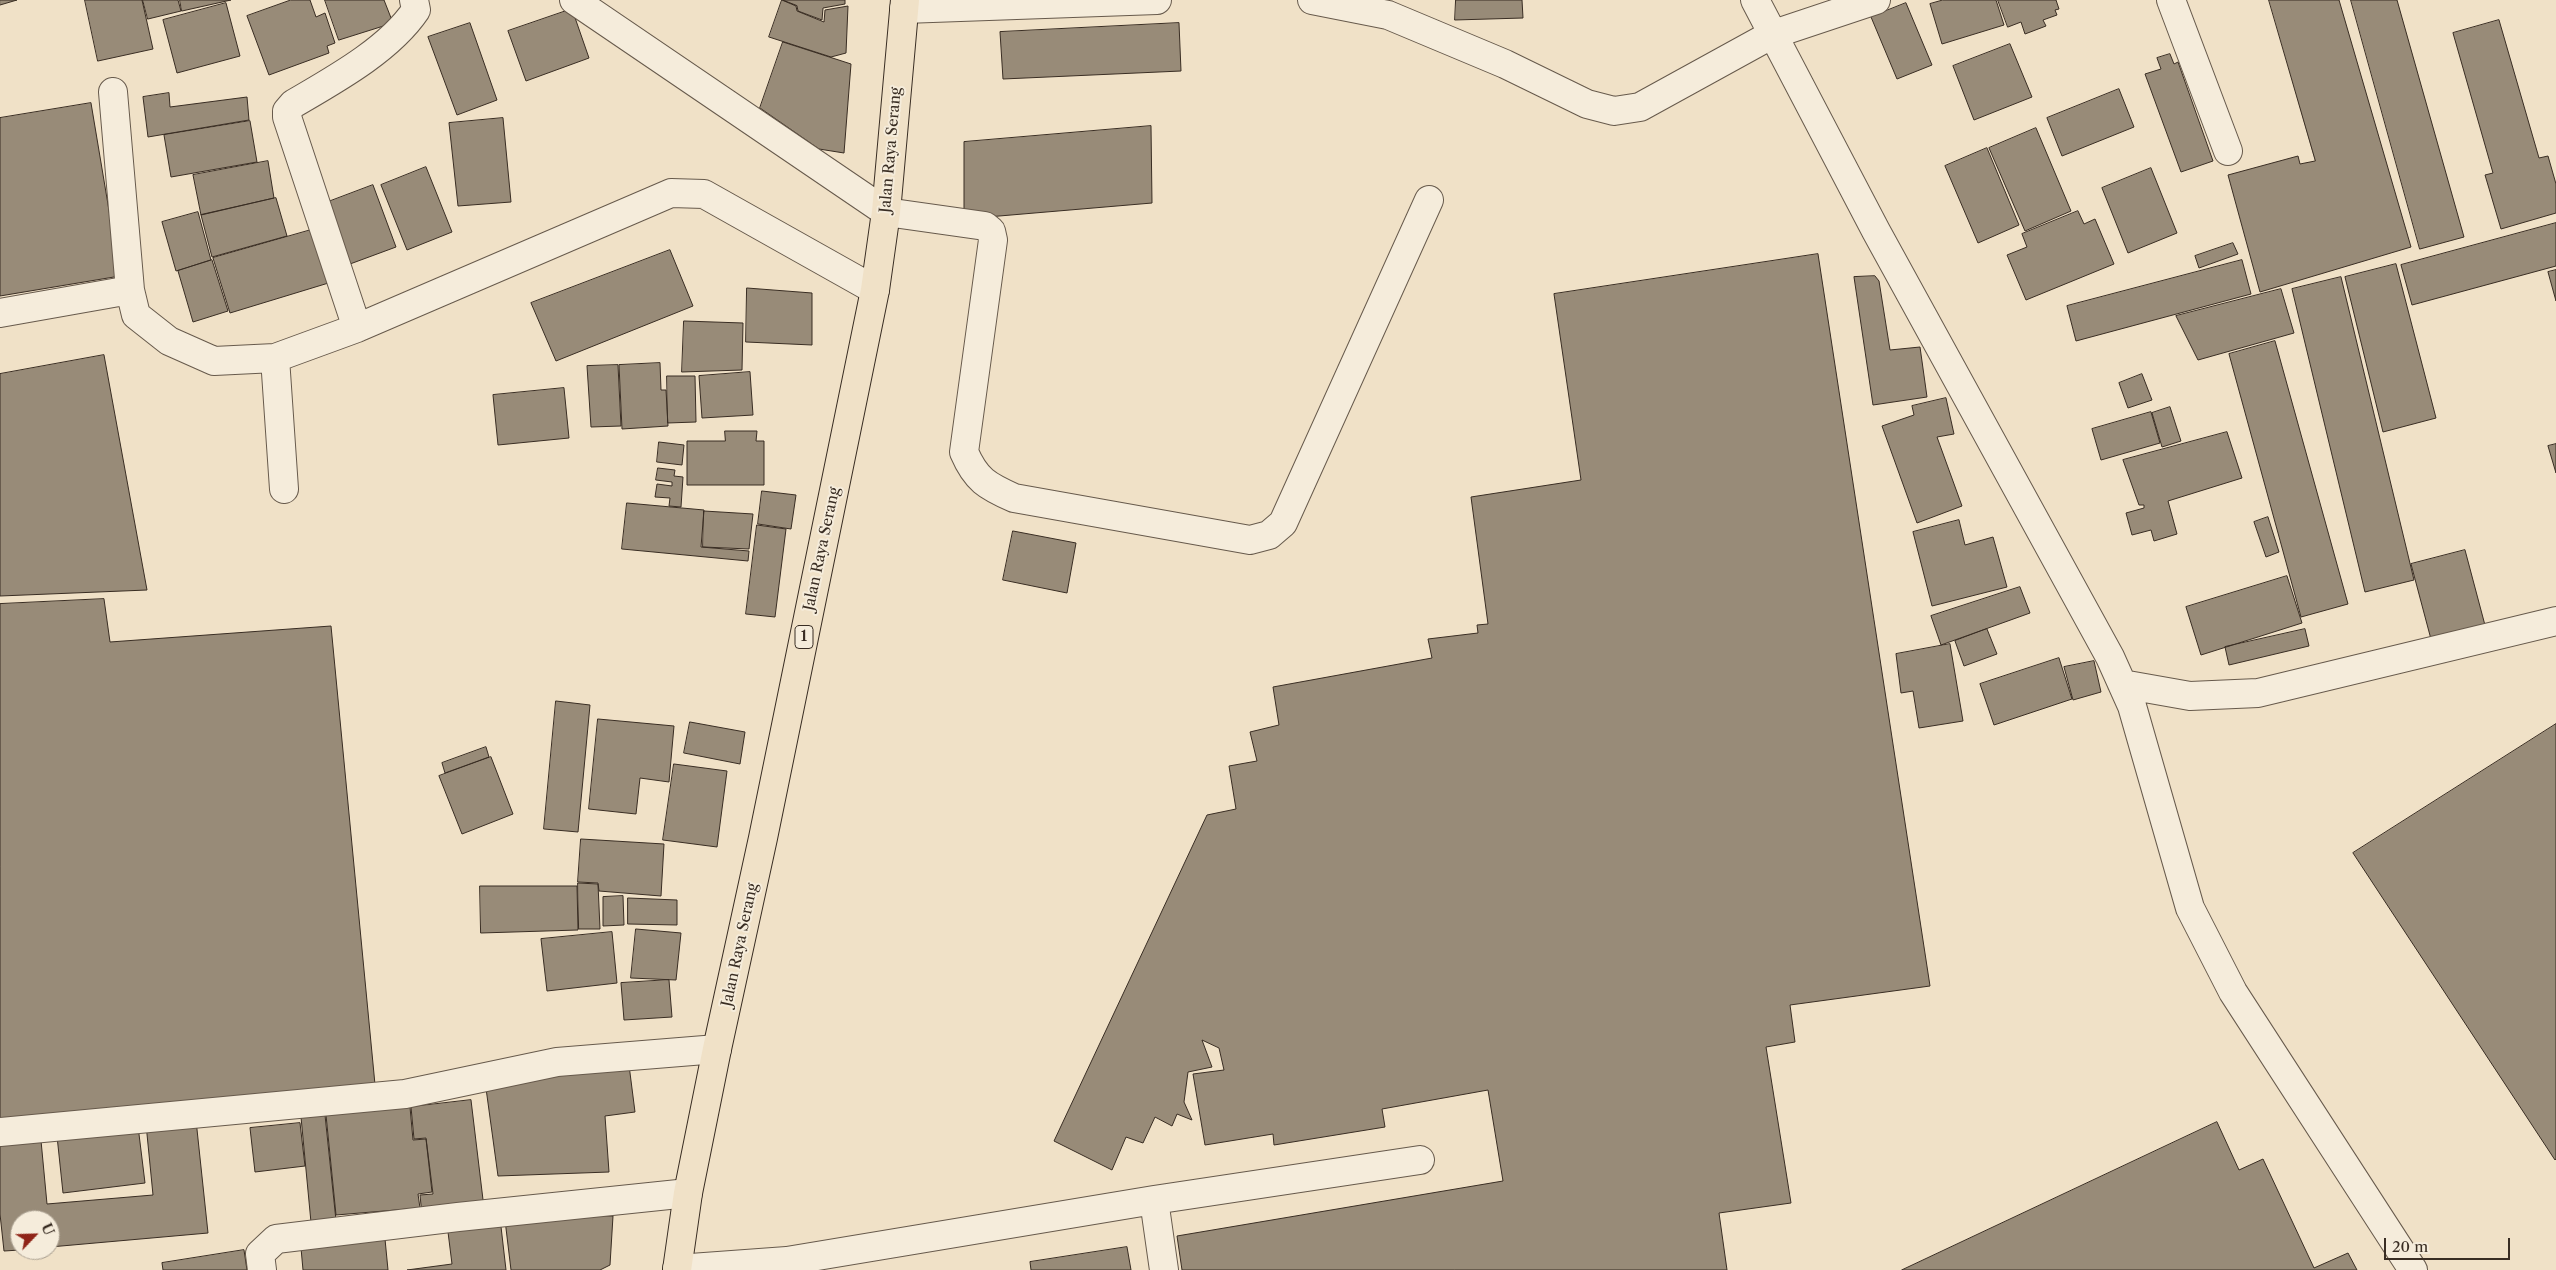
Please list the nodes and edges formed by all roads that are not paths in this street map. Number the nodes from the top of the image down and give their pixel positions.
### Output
1 (414, 0) edge
2 (574, 0) edge
3 (1157, 0) edge
4 (1312, 0) edge
5 (1755, 0) edge
6 (1876, 0) edge
7 (2170, 0) edge
8 (905, 5) edge
9 (1771, 35) junction
10 (113, 92) dead end
11 (2228, 152) dead end
12 (1429, 200) dead end
13 (886, 212) junction
14 (130, 290) junction
15 (875, 290) junction
16 (0, 313) edge
17 (357, 328) junction
18 (275, 358) junction
19 (284, 488) dead end
20 (2556, 621) edge
21 (2122, 684) junction
22 (717, 1049) junction
23 (0, 1132) edge
24 (1420, 1160) dead end
25 (688, 1193) junction
26 (1154, 1200) junction
27 (677, 1269) edge
28 (262, 1270) edge
29 (1164, 1270) edge
30 (2413, 1270) edge

1 - 17 street
2 - 13 street
3 - 8 street
4 - 9 street
5 - 9 street
6 - 9 street
7 - 11 street
8 - 13 highway, Jalan Raya Serang / 1
9 - 21 street
10 - 14 street
12 - 13 street
13 - 15 highway, Jalan Raya Serang / 1
14 - 16 street
14 - 18 street
15 - 17 street
15 - 22 highway, Jalan Raya Serang / 1
17 - 18 street
18 - 19 street
20 - 21 street
21 - 30 street
22 - 23 street
22 - 25 highway, Jalan Raya Serang / 1
24 - 26 street
25 - 27 highway, Jalan Raya Serang / 1
25 - 28 street
26 - 27 street
26 - 29 street

